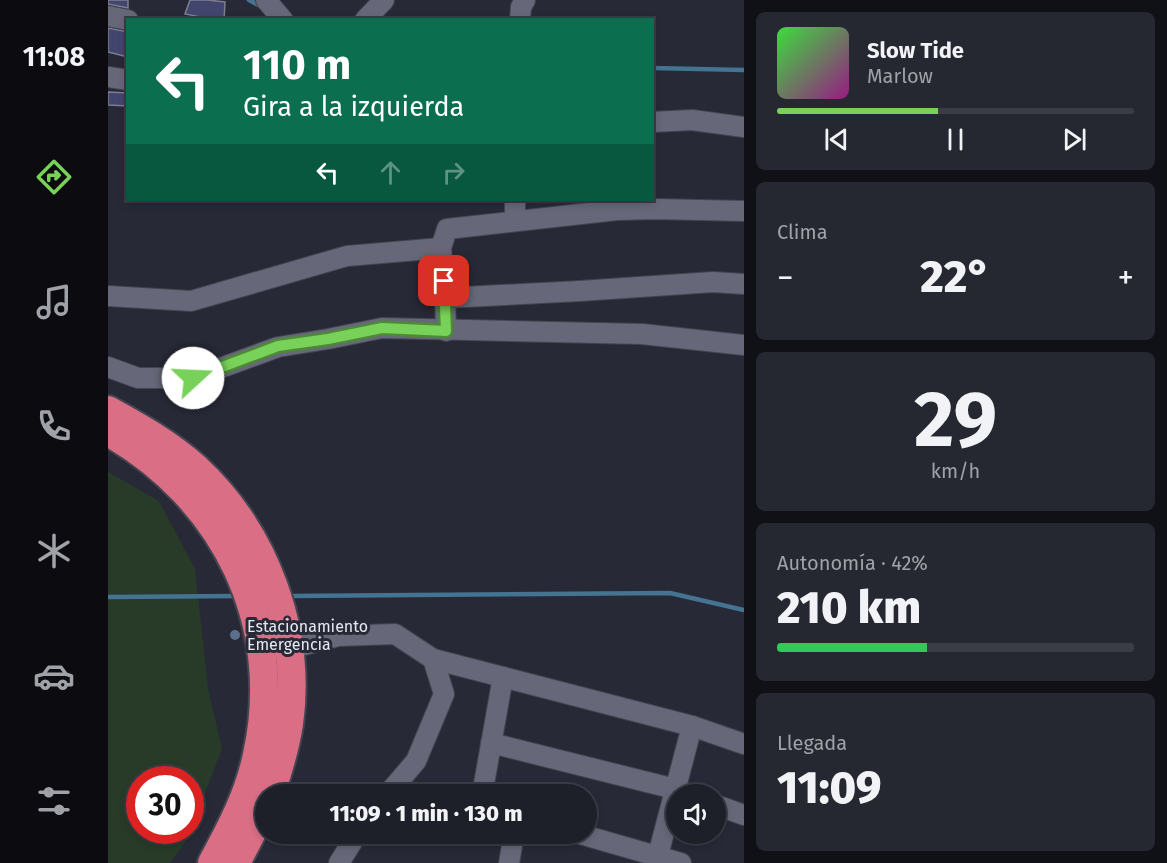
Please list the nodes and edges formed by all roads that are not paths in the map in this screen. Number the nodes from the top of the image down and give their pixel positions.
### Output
1 (266, 0) edge
2 (384, 0) edge
3 (525, 0) edge
4 (108, 16) edge
5 (281, 18) edge
6 (367, 18) edge
7 (520, 18) edge
8 (126, 20) edge
9 (108, 77) edge
10 (126, 80) edge
11 (654, 122) edge
12 (744, 127) edge
13 (515, 201) edge
14 (744, 211) edge
15 (515, 221) junction
16 (441, 248) junction
17 (744, 284) edge
18 (108, 296) edge
19 (445, 297) junction
20 (446, 331) junction
21 (744, 345) edge
22 (108, 367) edge
23 (108, 410) edge
24 (108, 432) edge
25 (289, 649) junction
26 (433, 659) junction
27 (502, 677) junction
28 (692, 726) junction
29 (491, 743) junction
30 (744, 744) edge
31 (274, 784) edge
32 (396, 784) edge
33 (484, 784) edge
34 (683, 784) edge
35 (666, 788) edge
36 (726, 808) edge
37 (744, 815) edge
38 (255, 826) edge
39 (666, 835) edge
40 (597, 840) edge
41 (351, 844) edge
42 (512, 844) edge
43 (657, 859) edge
44 (212, 863) edge
45 (236, 863) edge
46 (339, 863) edge
47 (509, 863) edge
48 (681, 863) edge

1 - 5 street
2 - 6 street
3 - 7 street
4 - 8 street
9 - 10 street
11 - 12 street
13 - 15 street
14 - 15 street
15 - 16 street
16 - 18 street
16 - 19 street
17 - 19 street
19 - 20 street
20 - 21 street
20 - 22 street
23 - 25 highway
24 - 44 highway
25 - 26 street
25 - 31 highway
26 - 27 street
26 - 32 street
27 - 28 street
27 - 29 street
28 - 30 street
28 - 34 street
29 - 33 street
29 - 35 street
36 - 37 street
38 - 45 highway
39 - 43 street
40 - 43 street
41 - 46 street
42 - 47 street
43 - 48 street

